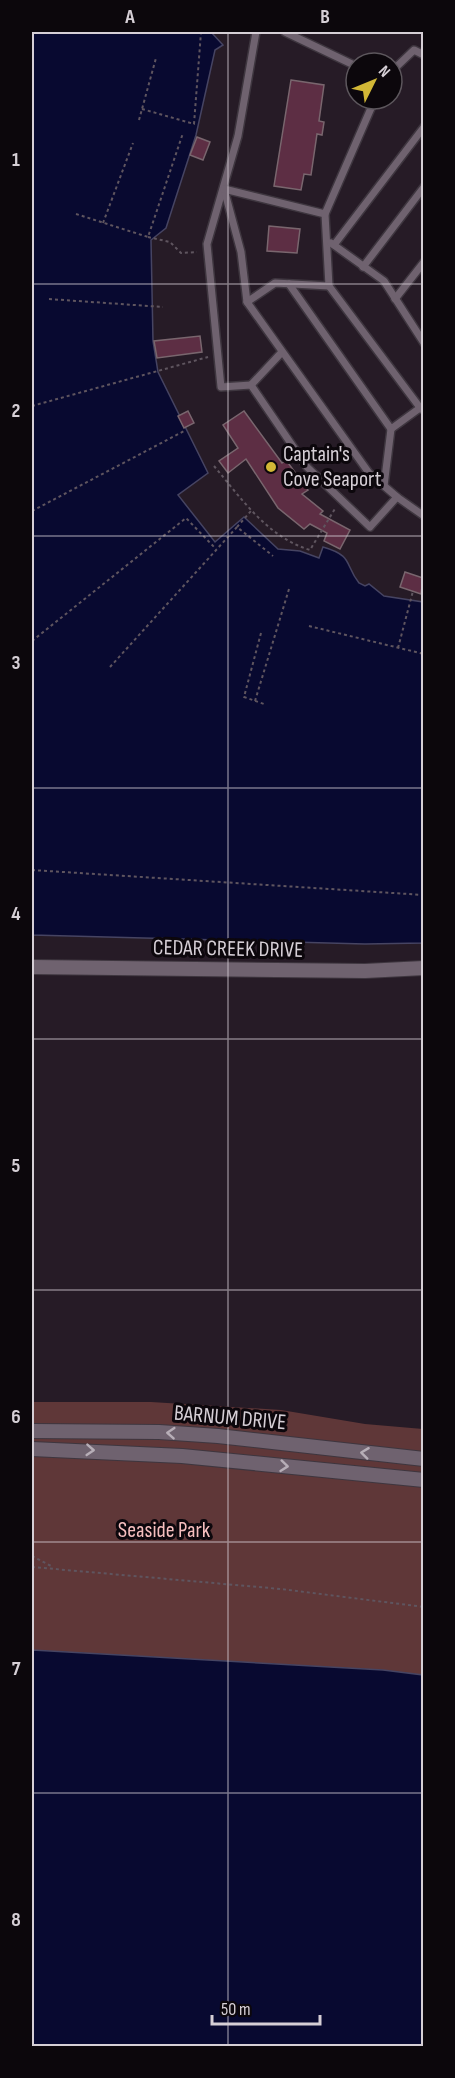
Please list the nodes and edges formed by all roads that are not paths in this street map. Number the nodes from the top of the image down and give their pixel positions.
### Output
1 (256, 32) edge
2 (285, 32) edge
3 (423, 55) edge
4 (344, 60) edge
5 (404, 60) edge
6 (370, 111) edge
7 (423, 127) edge
8 (423, 187) edge
9 (224, 188) junction
10 (325, 214) junction
11 (326, 240) junction
12 (334, 245) junction
13 (423, 262) edge
14 (363, 267) junction
15 (290, 284) junction
16 (329, 286) junction
17 (395, 299) junction
18 (246, 302) junction
19 (423, 343) edge
20 (282, 352) junction
21 (251, 385) junction
22 (422, 407) edge
23 (391, 429) junction
24 (384, 486) junction
25 (397, 497) junction
26 (423, 516) edge
27 (32, 968) edge
28 (423, 968) edge
29 (32, 1431) edge
30 (32, 1449) edge
31 (423, 1460) edge
32 (423, 1480) edge

1 - 9 lane
2 - 4 lane
3 - 5 lane
6 - 10 lane
7 - 12 lane
8 - 14 lane
9 - 10 lane
9 - 18 lane
9 - 21 lane
10 - 11 lane
11 - 12 lane
11 - 16 lane
12 - 14 lane
13 - 17 lane
14 - 17 lane
15 - 16 lane
15 - 18 lane
15 - 23 lane
16 - 22 lane
17 - 19 lane
18 - 20 lane
20 - 21 lane
20 - 24 lane
21 - 25 lane
22 - 23 lane
23 - 24 lane
24 - 25 lane
25 - 26 lane
27 - 28 street, CEDAR CREEK DRIVE
31 -> 29 street, BARNUM DRIVE
30 -> 32 street, BARNUM DRIVE

